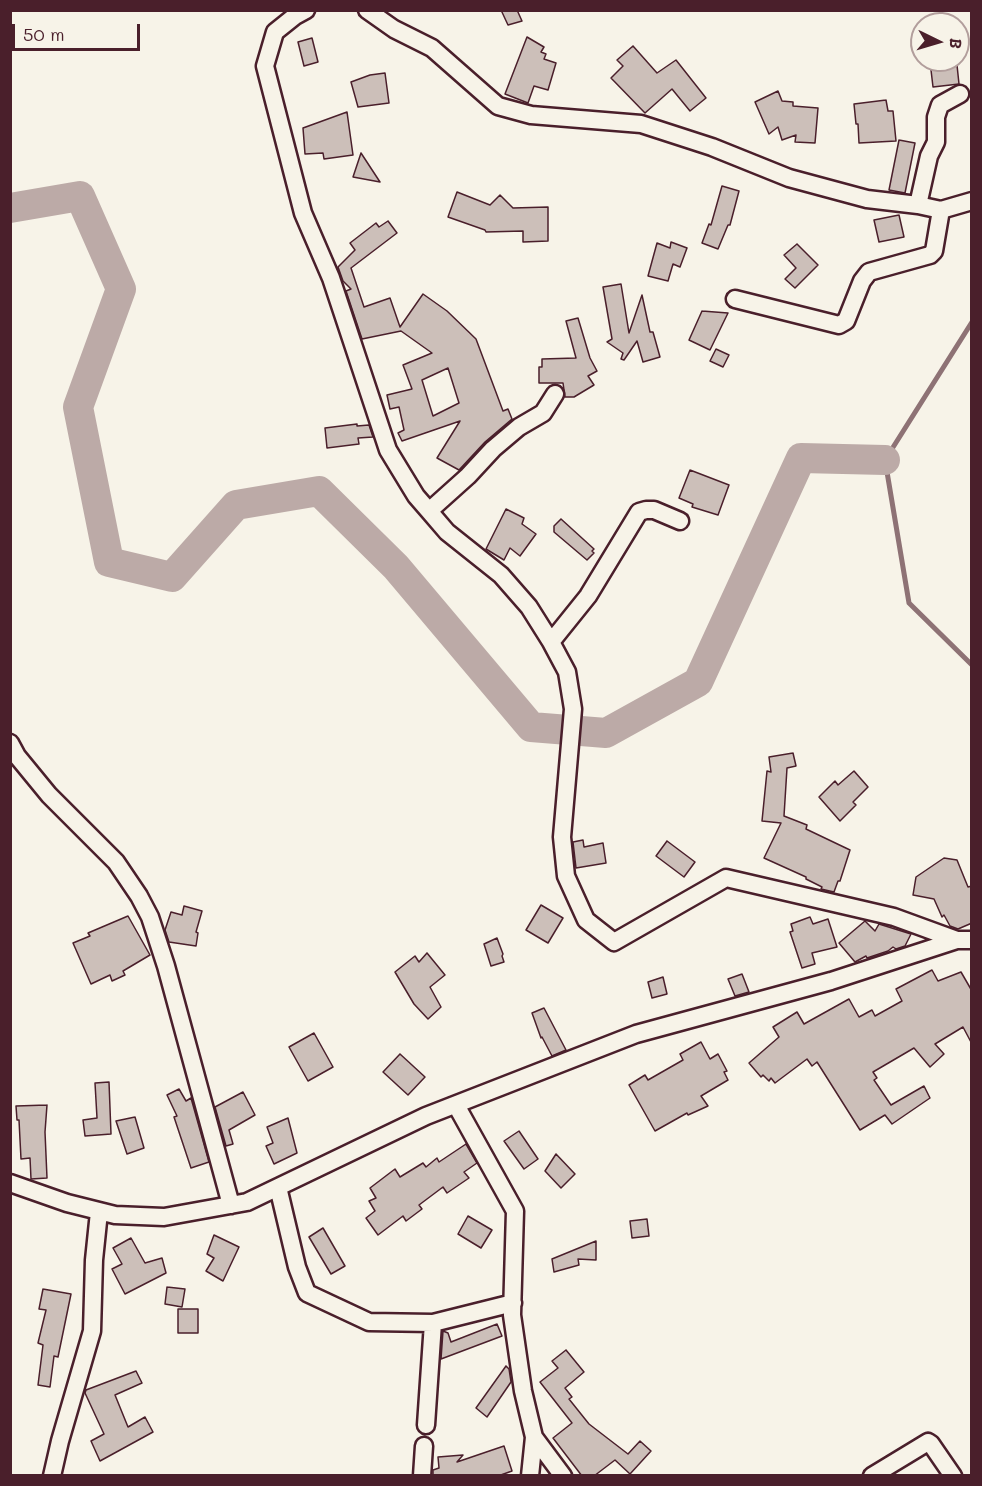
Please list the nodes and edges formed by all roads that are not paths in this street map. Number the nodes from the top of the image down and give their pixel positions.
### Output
1 (306, 10) edge
2 (367, 10) edge
3 (960, 94) dead end
4 (972, 201) edge
5 (918, 205) junction
6 (941, 210) junction
7 (735, 299) dead end
8 (555, 394) dead end
9 (429, 511) junction
10 (680, 521) dead end
11 (551, 642) junction
12 (10, 743) edge
13 (964, 940) edge
14 (456, 1105) junction
15 (10, 1183) edge
16 (278, 1187) junction
17 (231, 1205) junction
18 (99, 1212) junction
19 (513, 1303) junction
20 (433, 1323) junction
21 (426, 1425) dead end
22 (534, 1437) junction
23 (424, 1446) dead end
24 (52, 1476) edge
25 (422, 1476) edge
26 (530, 1476) edge
27 (564, 1476) edge
28 (872, 1476) edge
29 (953, 1476) edge

1 - 9 street
2 - 5 street
3 - 5 street
4 - 6 street
5 - 6 street
6 - 7 street
8 - 9 street
9 - 11 street
10 - 11 street
11 - 13 street
12 - 17 street
13 - 14 street
14 - 16 street
14 - 19 street
15 - 18 street
16 - 17 street
16 - 20 street
17 - 18 street
18 - 24 street
19 - 20 street
19 - 22 street
20 - 21 street
22 - 26 street
22 - 27 street
23 - 25 street
28 - 29 street

